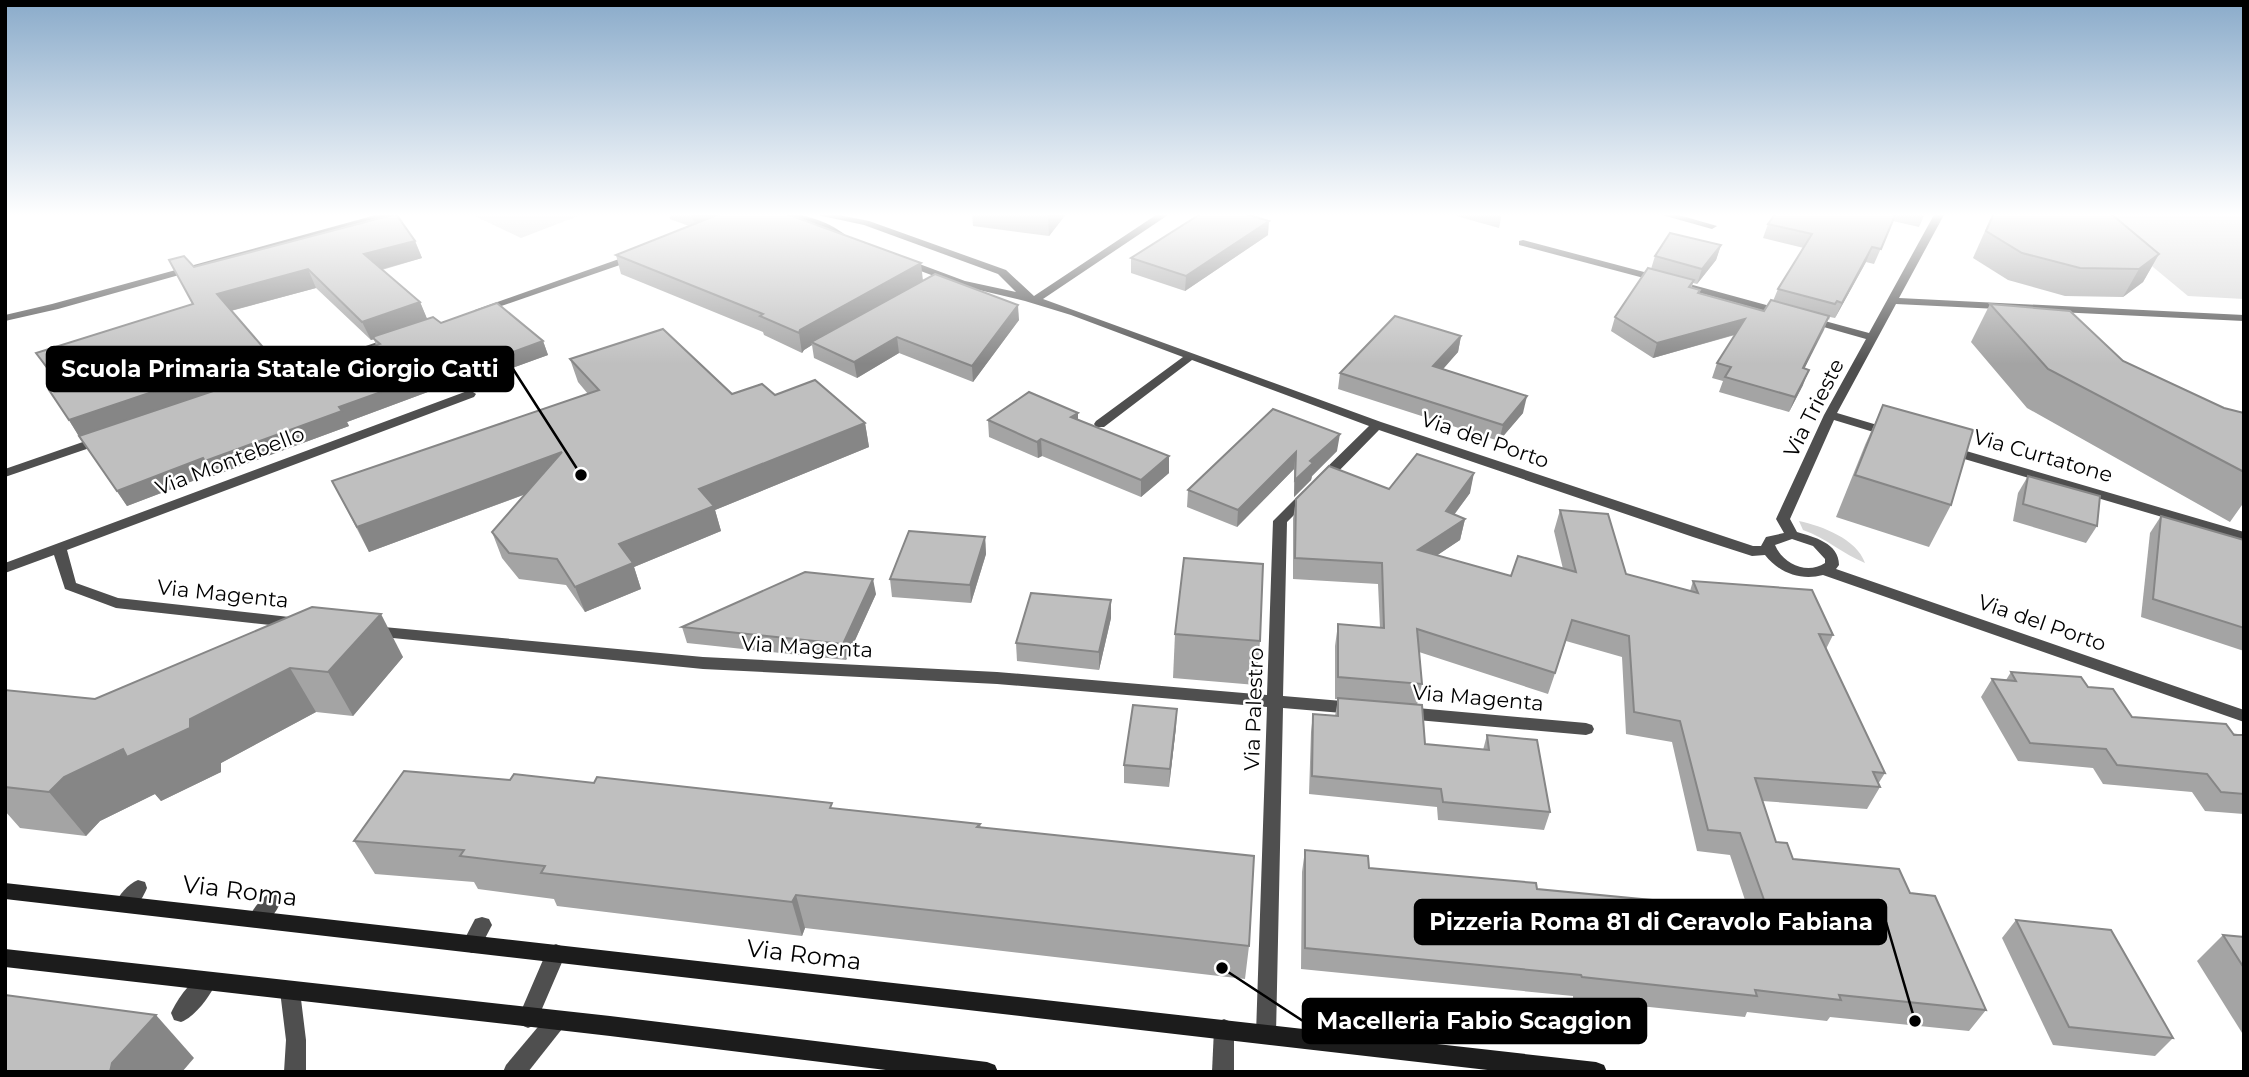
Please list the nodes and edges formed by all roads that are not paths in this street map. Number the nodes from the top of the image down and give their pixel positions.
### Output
1 (213, 263) edge
2 (617, 263) edge
3 (907, 263) edge
4 (977, 263) edge
5 (1089, 263) edge
6 (1598, 263) edge
7 (1913, 263) edge
8 (993, 269) junction
9 (946, 277) junction
10 (961, 283) junction
11 (934, 284) edge
12 (1032, 299) junction
13 (1893, 301) junction
14 (474, 312) edge
15 (5, 318) edge
16 (2244, 318) edge
17 (408, 335) edge
18 (1873, 337) junction
19 (1191, 356) junction
20 (277, 379) edge
21 (470, 394) dead end
22 (1830, 415) junction
23 (1100, 424) dead end
24 (1377, 425) junction
25 (109, 437) edge
26 (1910, 439) edge
27 (1937, 447) edge
28 (5, 473) edge
29 (1792, 536) junction
30 (2244, 537) edge
31 (60, 548) junction
32 (1769, 550) junction
33 (5, 568) edge
34 (1826, 570) junction
35 (316, 625) edge
36 (352, 629) edge
37 (1276, 701) junction
38 (2244, 716) edge
39 (1587, 730) dead end
40 (138, 888) dead end
41 (5, 891) edge
42 (273, 900) dead end
43 (124, 905) junction
44 (258, 919) junction
45 (482, 925) dead end
46 (472, 944) junction
47 (556, 953) junction
48 (5, 958) edge
49 (206, 981) junction
50 (290, 991) junction
51 (181, 1013) dead end
52 (528, 1018) junction
53 (555, 1022) junction
54 (1224, 1029) junction
55 (1266, 1034) junction
56 (922, 1068) edge
57 (295, 1072) edge
58 (514, 1072) edge
59 (988, 1072) edge
60 (1223, 1072) edge
61 (1596, 1072) edge

1 - 15 street
2 - 14 street
3 - 9 street, Via del Porto
4 - 8 street, Via del Porto
5 - 12 street
6 - 18 street
7 - 13 street, Via Trieste
8 - 10 street
8 - 12 street, Via del Porto
9 - 10 street, Via del Porto
9 - 11 street
10 - 12 street, Via del Porto
12 - 19 street, Via del Porto
13 - 16 street
13 - 18 street, Via Trieste
17 - 20 street
18 - 22 street, Via Trieste
19 - 23 street
19 - 24 street, Via del Porto
21 - 31 street, Via Montebello
22 - 26 street
22 - 29 street, Via Trieste
24 - 32 street, Via del Porto
24 - 37 street, Via Palestro
25 - 28 street
27 - 30 street, Via Curtatone
29 - 32 street
29 - 34 street
31 - 33 street, Via Montebello
31 - 35 street, Via Magenta
32 - 34 street, Via del Porto
34 - 38 street, Via del Porto
36 - 37 street, Via Magenta
37 - 39 street, Via Magenta
37 - 55 street, Via Palestro
40 - 43 street
41 - 43 main road, Via Roma
42 - 44 street
43 - 44 main road, Via Roma
44 - 46 main road, Via Roma
45 - 46 street
46 - 47 main road, Via Roma
47 - 52 street
47 - 54 main road, Via Roma
48 - 49 main road
49 - 50 main road
49 - 51 street
50 - 52 main road
50 - 57 street
52 - 53 main road
53 - 56 main road
53 - 58 street
54 - 55 main road, Via Roma
54 - 60 street
55 - 61 main road, Via Roma
56 - 59 main road

